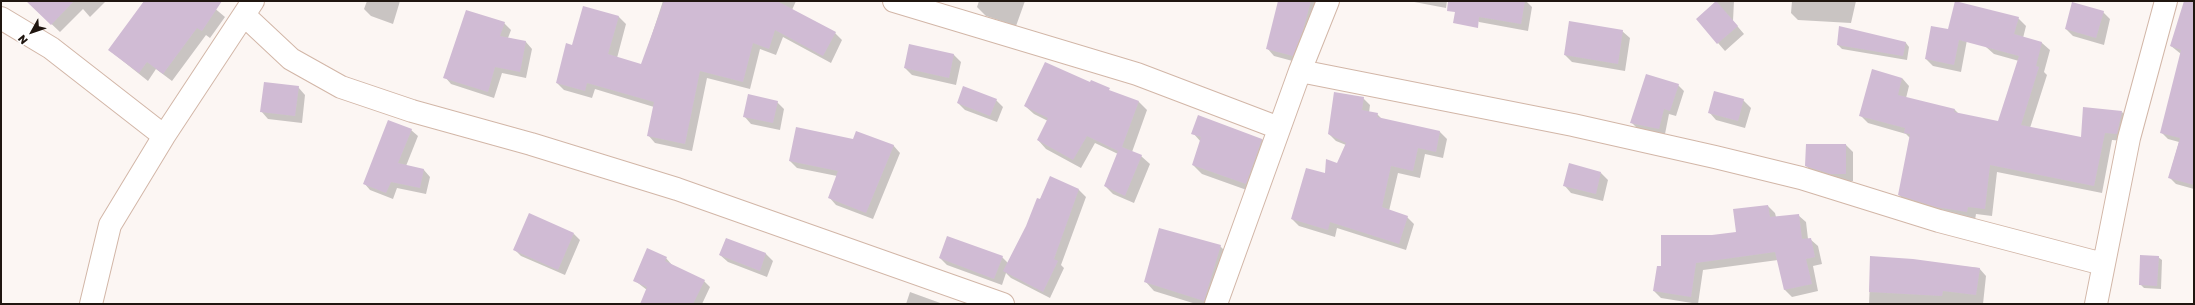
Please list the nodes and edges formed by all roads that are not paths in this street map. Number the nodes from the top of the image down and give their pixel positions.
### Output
1 (894, 1) edge
2 (1328, 1) edge
3 (2166, 1) edge
4 (250, 5) edge
5 (1, 18) edge
6 (1300, 71) junction
7 (1279, 128) junction
8 (164, 136) junction
9 (2103, 264) junction
10 (91, 304) edge
11 (1003, 304) edge
12 (1216, 304) edge
13 (2096, 304) edge

1 - 7 street
2 - 6 street
3 - 9 street
4 - 8 street
4 - 11 street
5 - 8 street
6 - 7 street
6 - 9 street
7 - 12 street
8 - 10 street
9 - 13 street

